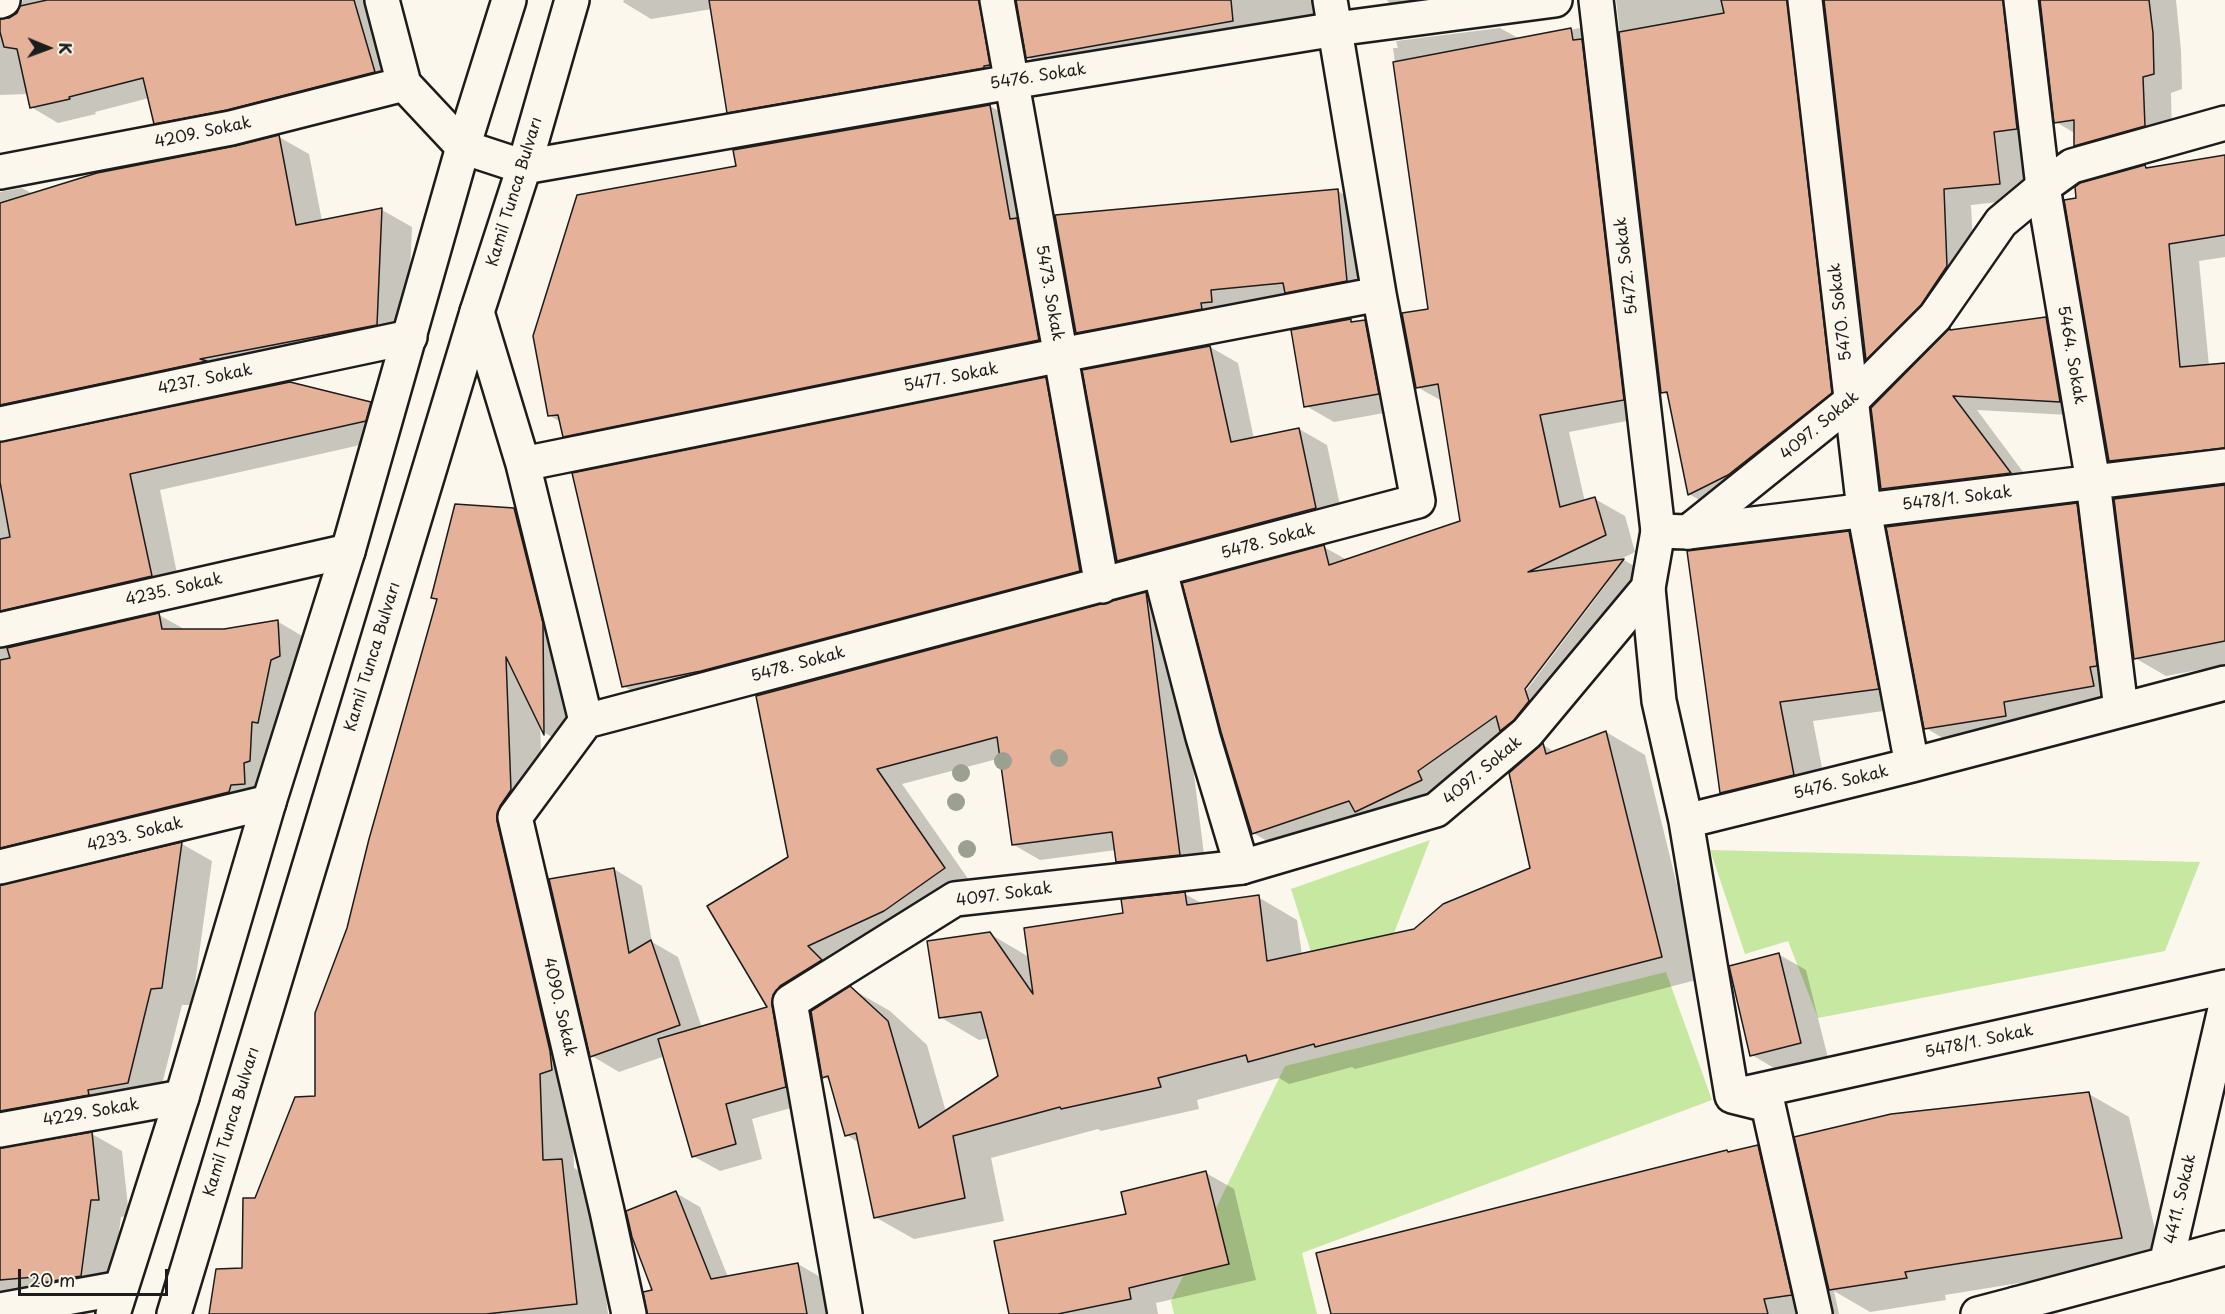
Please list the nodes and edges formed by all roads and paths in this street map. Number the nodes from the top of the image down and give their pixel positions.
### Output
1 (382, 0) edge
2 (509, 0) edge
3 (572, 0) edge
4 (997, 0) edge
5 (1555, 0) edge
6 (1596, 0) edge
7 (1805, 0) edge
8 (2021, 0) edge
9 (1333, 14) edge
10 (1011, 82) junction
11 (404, 84) junction
12 (2225, 123) edge
13 (463, 147) junction
14 (524, 167) junction
15 (0, 172) edge
16 (2043, 187) junction
17 (1379, 294) junction
18 (477, 312) junction
19 (410, 337) junction
20 (1060, 356) junction
21 (1851, 401) junction
22 (0, 424) edge
23 (523, 464) junction
24 (2225, 466) edge
25 (2093, 483) junction
26 (1864, 510) junction
27 (1673, 532) junction
28 (348, 551) junction
29 (1160, 571) junction
30 (1102, 586) junction
31 (1648, 588) junction
32 (0, 630) edge
33 (2225, 683) edge
34 (2121, 710) junction
35 (586, 721) junction
36 (1912, 765) junction
37 (269, 802) junction
38 (1686, 821) junction
39 (0, 867) edge
40 (1242, 867) junction
41 (2225, 987) edge
42 (2225, 1009) edge
43 (1732, 1096) junction
44 (182, 1097) junction
45 (0, 1130) edge
46 (2225, 1248) edge
47 (2166, 1264) junction
48 (117, 1301) edge
49 (2017, 1309) edge
50 (0, 1310) edge
51 (174, 1314) edge
52 (629, 1314) edge
53 (845, 1314) edge
54 (1815, 1314) edge
55 (1978, 1314) edge

1 - 11 street
2 - 13 street
3 - 14 street, Kamil Tunca Bulvarı
4 - 10 street, 5473. Sokak
5 - 9 street, 5476. Sokak
6 - 27 street, 5472. Sokak
7 - 21 street, 5470. Sokak
8 - 16 street, 5464. Sokak
9 - 10 street, 5476. Sokak
9 - 17 street
10 - 14 street, 5476. Sokak
10 - 20 street, 5473. Sokak
11 - 13 street
11 - 15 street, 4209. Sokak
12 - 16 street, 4097. Sokak
13 - 14 street
13 - 19 street
14 - 18 street, Kamil Tunca Bulvarı
16 - 21 street, 4097. Sokak
16 - 25 street, 5464. Sokak
17 - 20 street, 5477. Sokak
17 - 29 street, 5478. Sokak
18 - 23 street
18 - 51 street, Kamil Tunca Bulvarı
19 - 22 street, 4237. Sokak
19 - 28 street
20 - 23 street, 5477. Sokak
20 - 30 street, 5473. Sokak
21 - 26 street, 5470. Sokak
21 - 27 street, 4097. Sokak
23 - 35 street
24 - 25 street, 5478/1. Sokak
25 - 26 street, 5478/1. Sokak
25 - 34 street, 5464. Sokak
26 - 27 street, 5478/1. Sokak
26 - 36 street, 5470. Sokak
27 - 31 street, 4097. Sokak
28 - 32 street, 4235. Sokak
28 - 37 street
29 - 30 street, 5478. Sokak
29 - 40 street
30 - 35 street, 5478. Sokak
31 - 38 street
31 - 40 street, 4097. Sokak
33 - 34 street, 5476. Sokak
34 - 36 street, 5476. Sokak
35 - 52 street, 4090. Sokak
36 - 38 street, 5476. Sokak
37 - 39 street, 4233. Sokak
37 - 44 street
38 - 43 street
40 - 53 street, 4097. Sokak
41 - 43 street, 5478/1. Sokak
42 - 47 street, 4411. Sokak
43 - 54 street
44 - 45 street, 4229. Sokak
44 - 48 street
46 - 47 street
47 - 49 street, 4411. Sokak
48 - 50 street
49 - 55 street, 4411. Sokak

